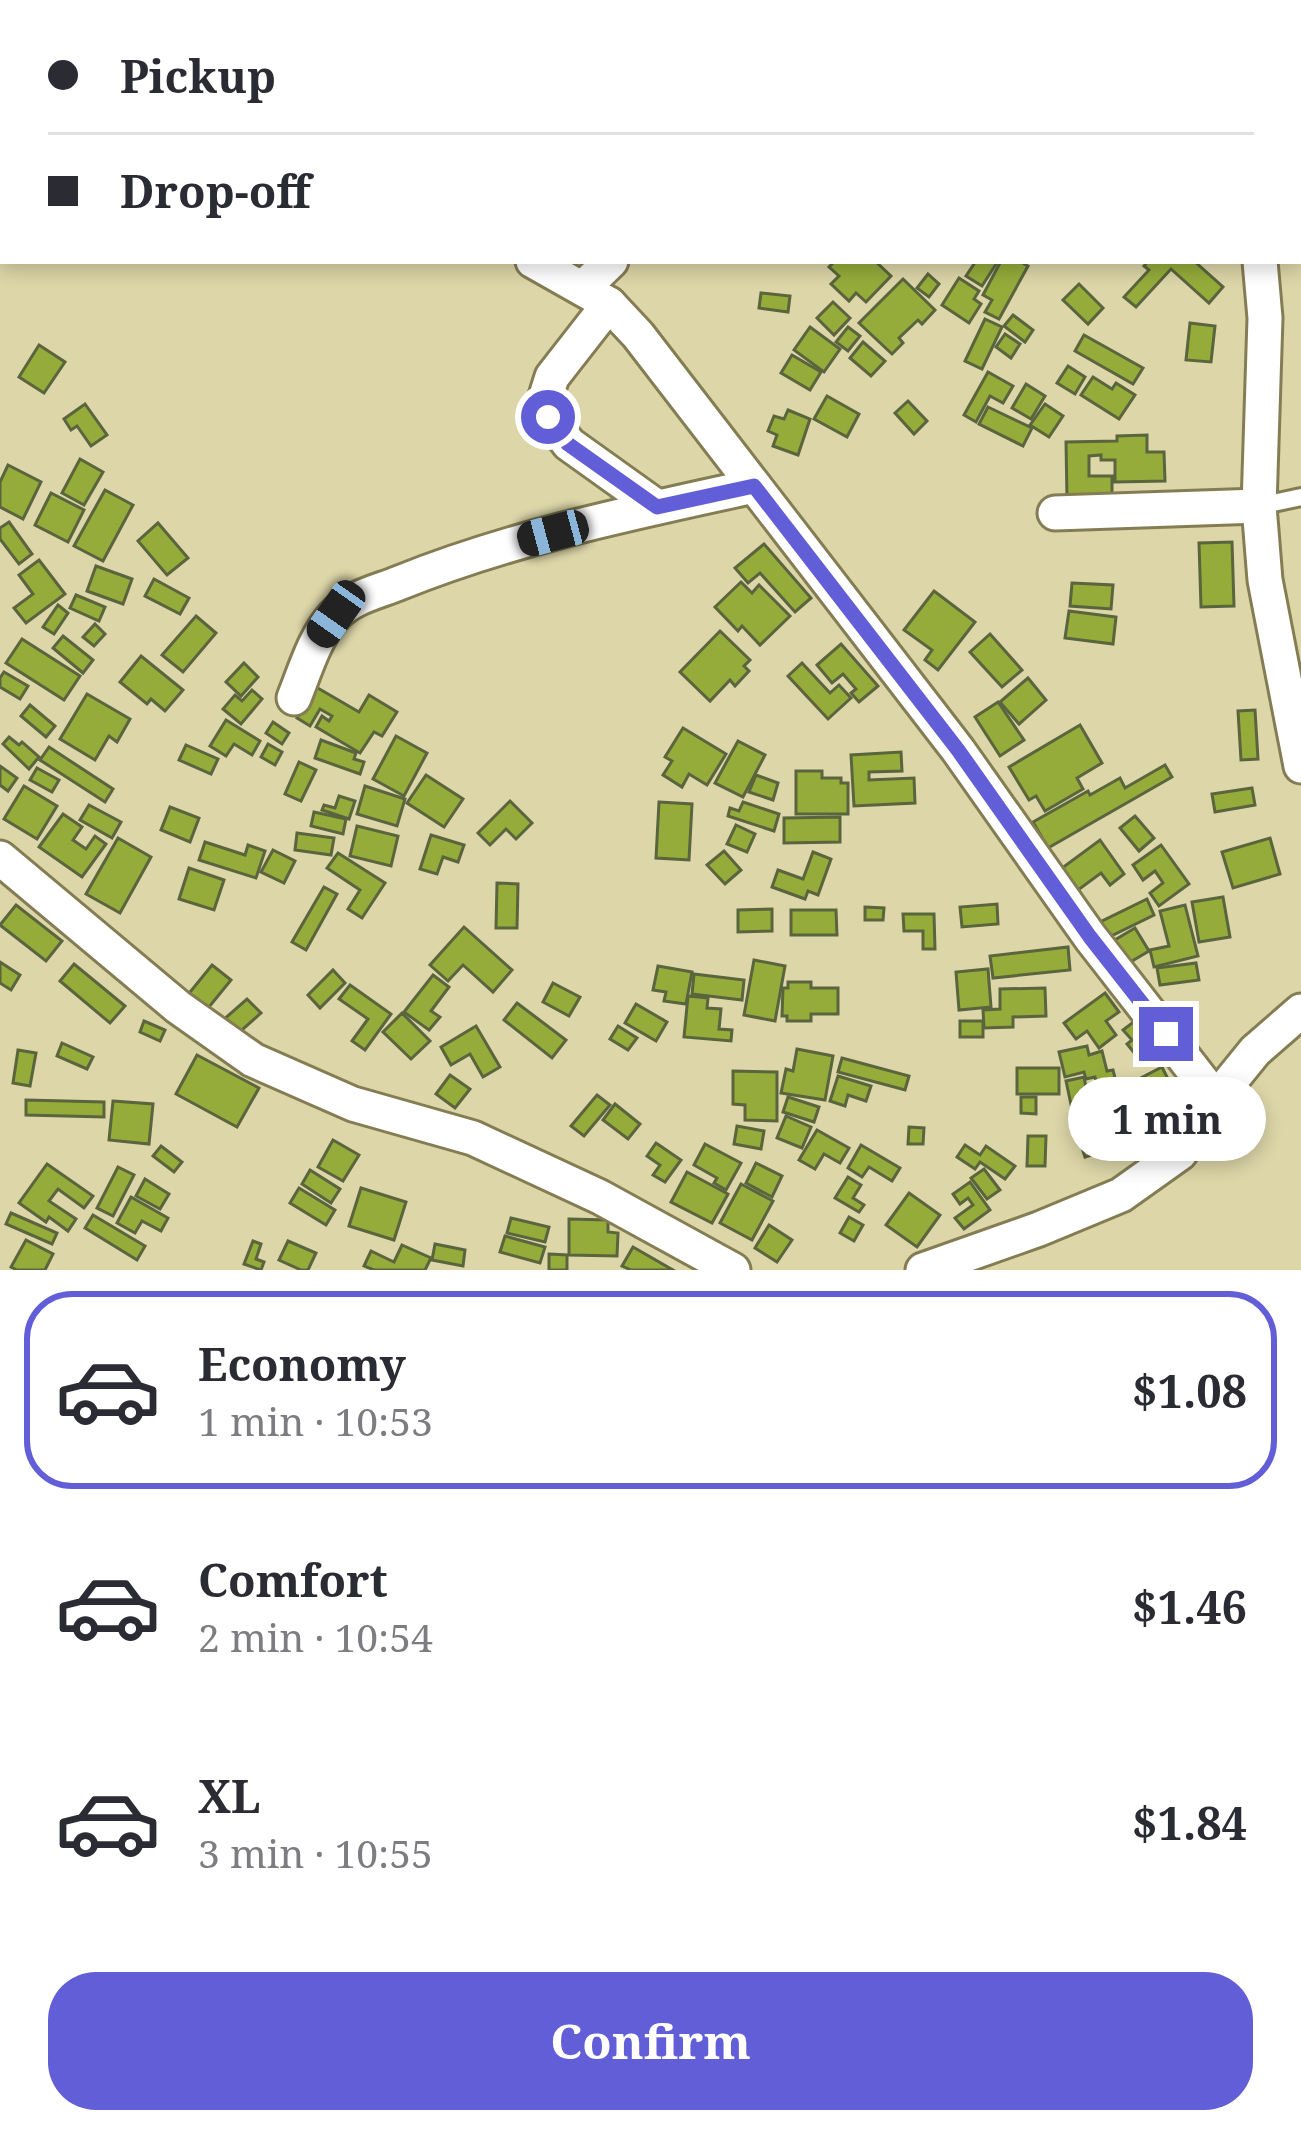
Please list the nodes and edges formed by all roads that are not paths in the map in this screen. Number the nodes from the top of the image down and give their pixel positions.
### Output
1 (538, 264) edge
2 (610, 264) edge
3 (1260, 264) edge
4 (596, 296) junction
5 (754, 486) junction
6 (1288, 503) edge
7 (657, 507) junction
8 (1055, 513) dead end
9 (294, 698) dead end
10 (1300, 758) edge
11 (0, 858) edge
12 (1301, 1011) edge
13 (1216, 1099) junction
14 (733, 1270) edge
15 (923, 1270) edge

1 - 4 street
2 - 4 street
3 - 6 street
4 - 5 street
4 - 7 street
5 - 7 street
5 - 13 street
6 - 8 street
6 - 10 street
7 - 9 street
11 - 14 street
12 - 13 street
13 - 15 street

